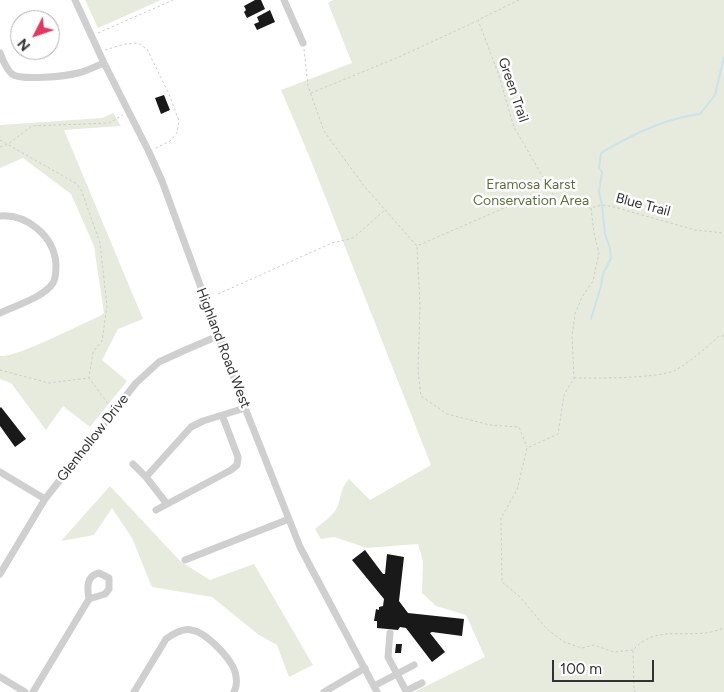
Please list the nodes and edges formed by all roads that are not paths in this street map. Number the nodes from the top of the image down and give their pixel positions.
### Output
1 (75, 0) edge
2 (284, 0) edge
3 (303, 44) road end
4 (0, 53) edge
5 (104, 63) junction
6 (0, 216) edge
7 (0, 313) edge
8 (218, 336) junction
9 (245, 408) junction
10 (222, 415) junction
11 (133, 464) dead end
12 (0, 472) edge
13 (146, 477) junction
14 (46, 499) junction
15 (167, 504) junction
16 (156, 510) dead end
17 (289, 518) junction
18 (185, 560) dead end
19 (0, 574) edge
20 (89, 599) dead end
21 (390, 633) dead end
22 (414, 665) dead end
23 (365, 668) junction
24 (397, 674) junction
25 (0, 677) edge
26 (422, 682) dead end
27 (376, 689) edge
28 (25, 692) edge
29 (33, 692) edge
30 (134, 692) edge
31 (234, 692) edge
32 (324, 692) edge

1 - 5 street, Highland Road West
2 - 3 street
4 - 5 street
5 - 8 street, Highland Road West
6 - 7 street
8 - 9 street, Highland Road West
8 - 14 street, Glenhollow Drive
9 - 10 street
9 - 17 street, Highland Road West
10 - 13 street
10 - 15 street
11 - 13 street
12 - 14 street
13 - 15 street
14 - 19 street, Glenhollow Drive
15 - 16 street
17 - 18 street
17 - 23 street, Highland Road West
20 - 29 street
21 - 24 street
22 - 24 street
23 - 27 street, Highland Road West
23 - 32 street
24 - 26 street
24 - 27 street
25 - 28 street
30 - 31 street

